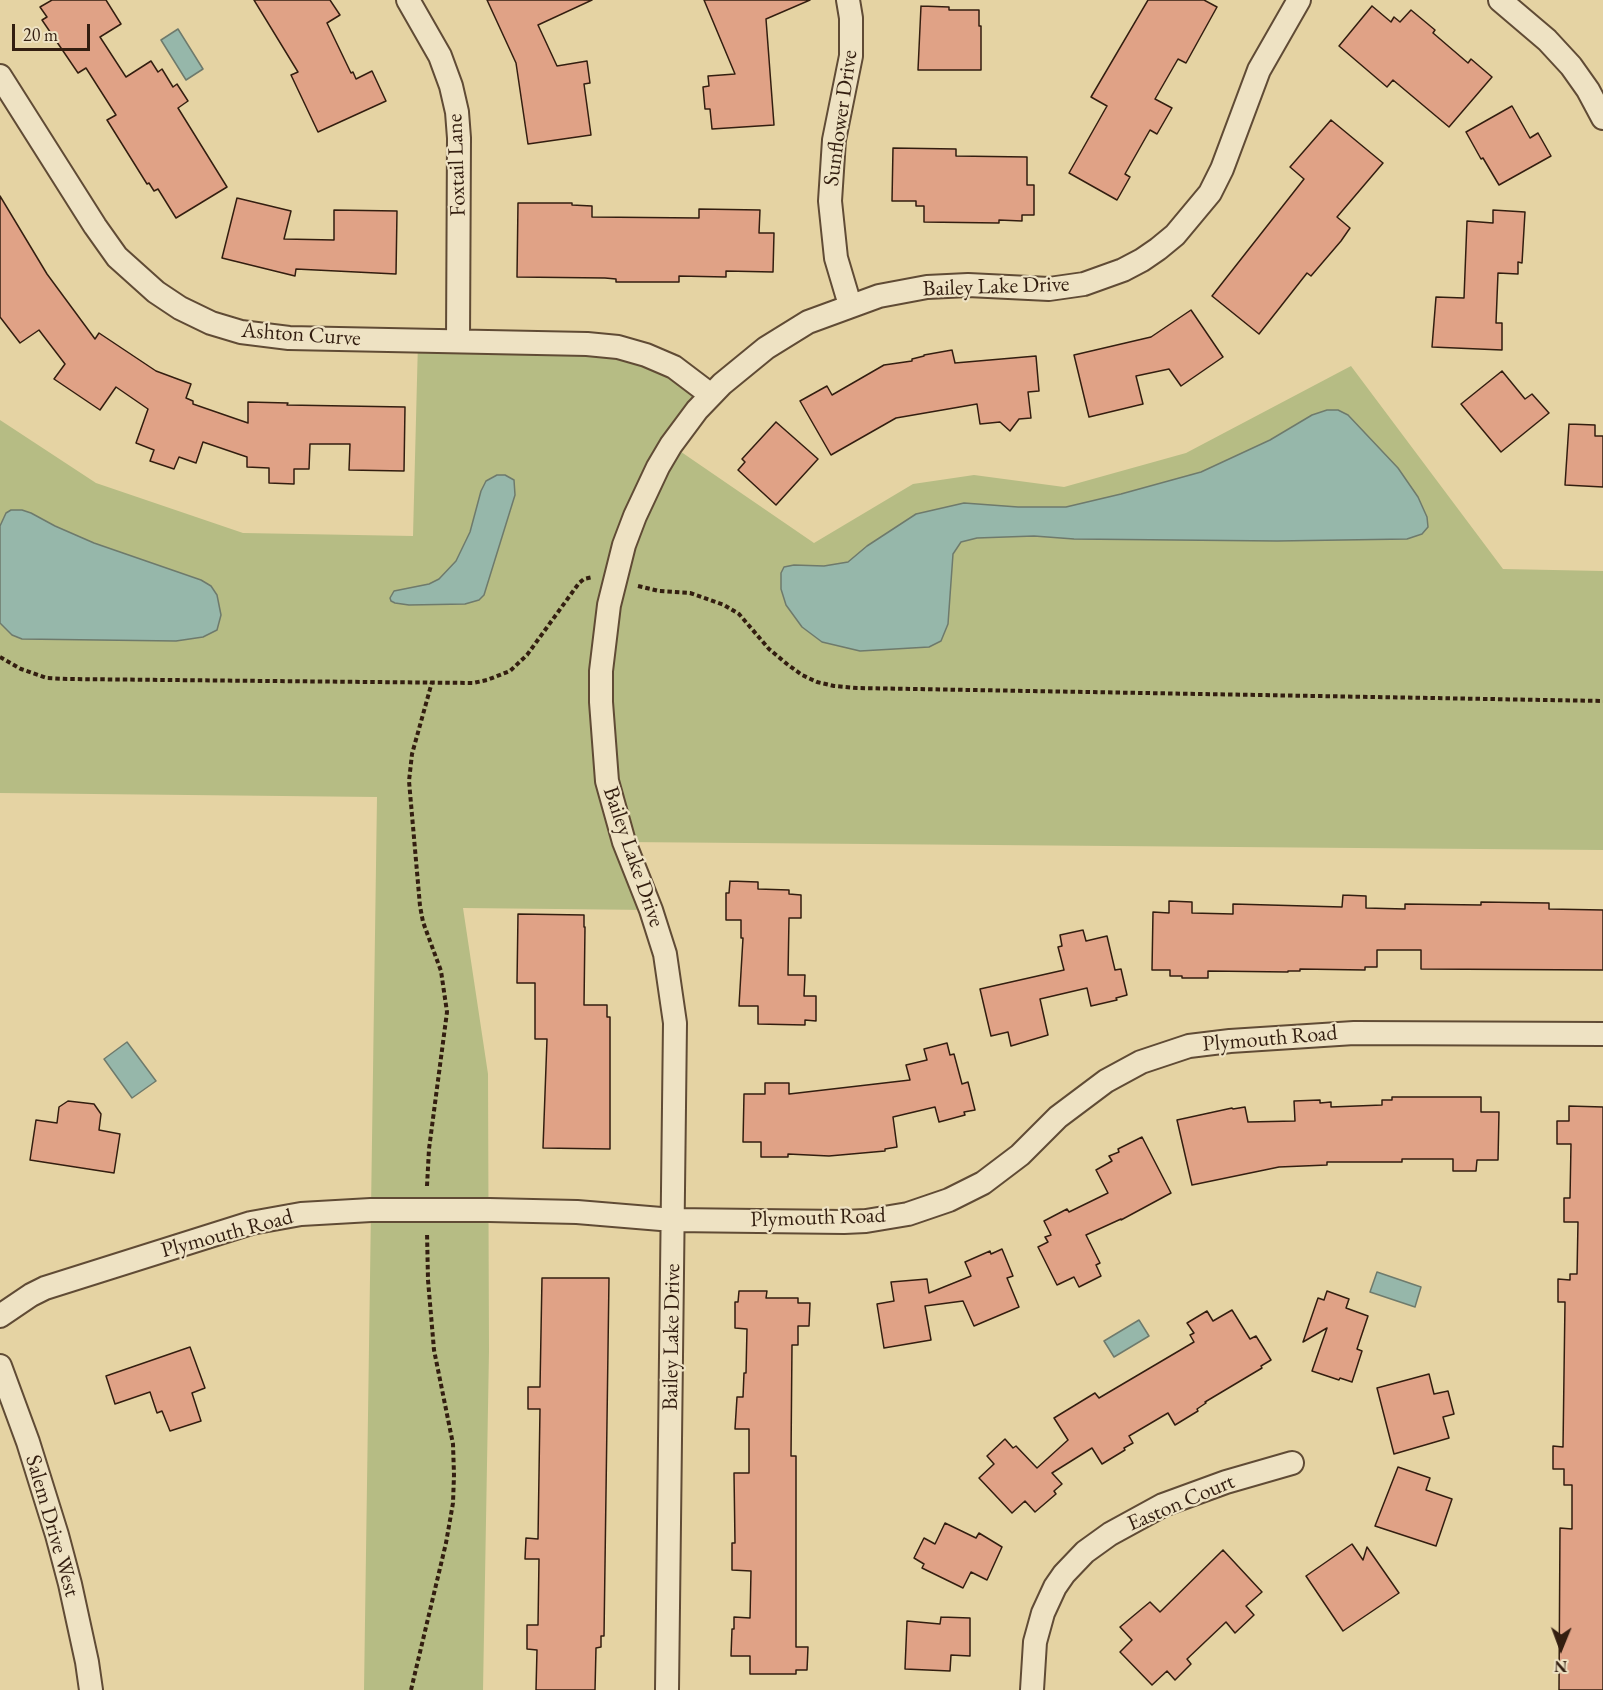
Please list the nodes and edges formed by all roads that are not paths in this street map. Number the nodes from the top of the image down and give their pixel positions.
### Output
1 (408, 0) edge
2 (848, 0) edge
3 (1299, 0) edge
4 (1500, 0) edge
5 (0, 76) edge
6 (1603, 118) edge
7 (850, 305) junction
8 (458, 341) junction
9 (711, 395) junction
10 (1603, 1034) edge
11 (673, 1220) junction
12 (0, 1316) edge
13 (0, 1366) edge
14 (1292, 1462) dead end
15 (91, 1690) edge
16 (667, 1690) edge
17 (1032, 1690) edge

1 - 8 street, Foxtail Lane
2 - 7 street, Sunflower Drive
3 - 7 street, Bailey Lake Drive
4 - 6 street
5 - 8 street, Ashton Curve
7 - 9 street, Bailey Lake Drive
8 - 9 street, Ashton Curve
9 - 11 street, Bailey Lake Drive
10 - 11 street, Plymouth Road
11 - 12 street, Plymouth Road
11 - 16 street, Bailey Lake Drive
13 - 15 street, Salem Drive West
14 - 17 street, Easton Court

